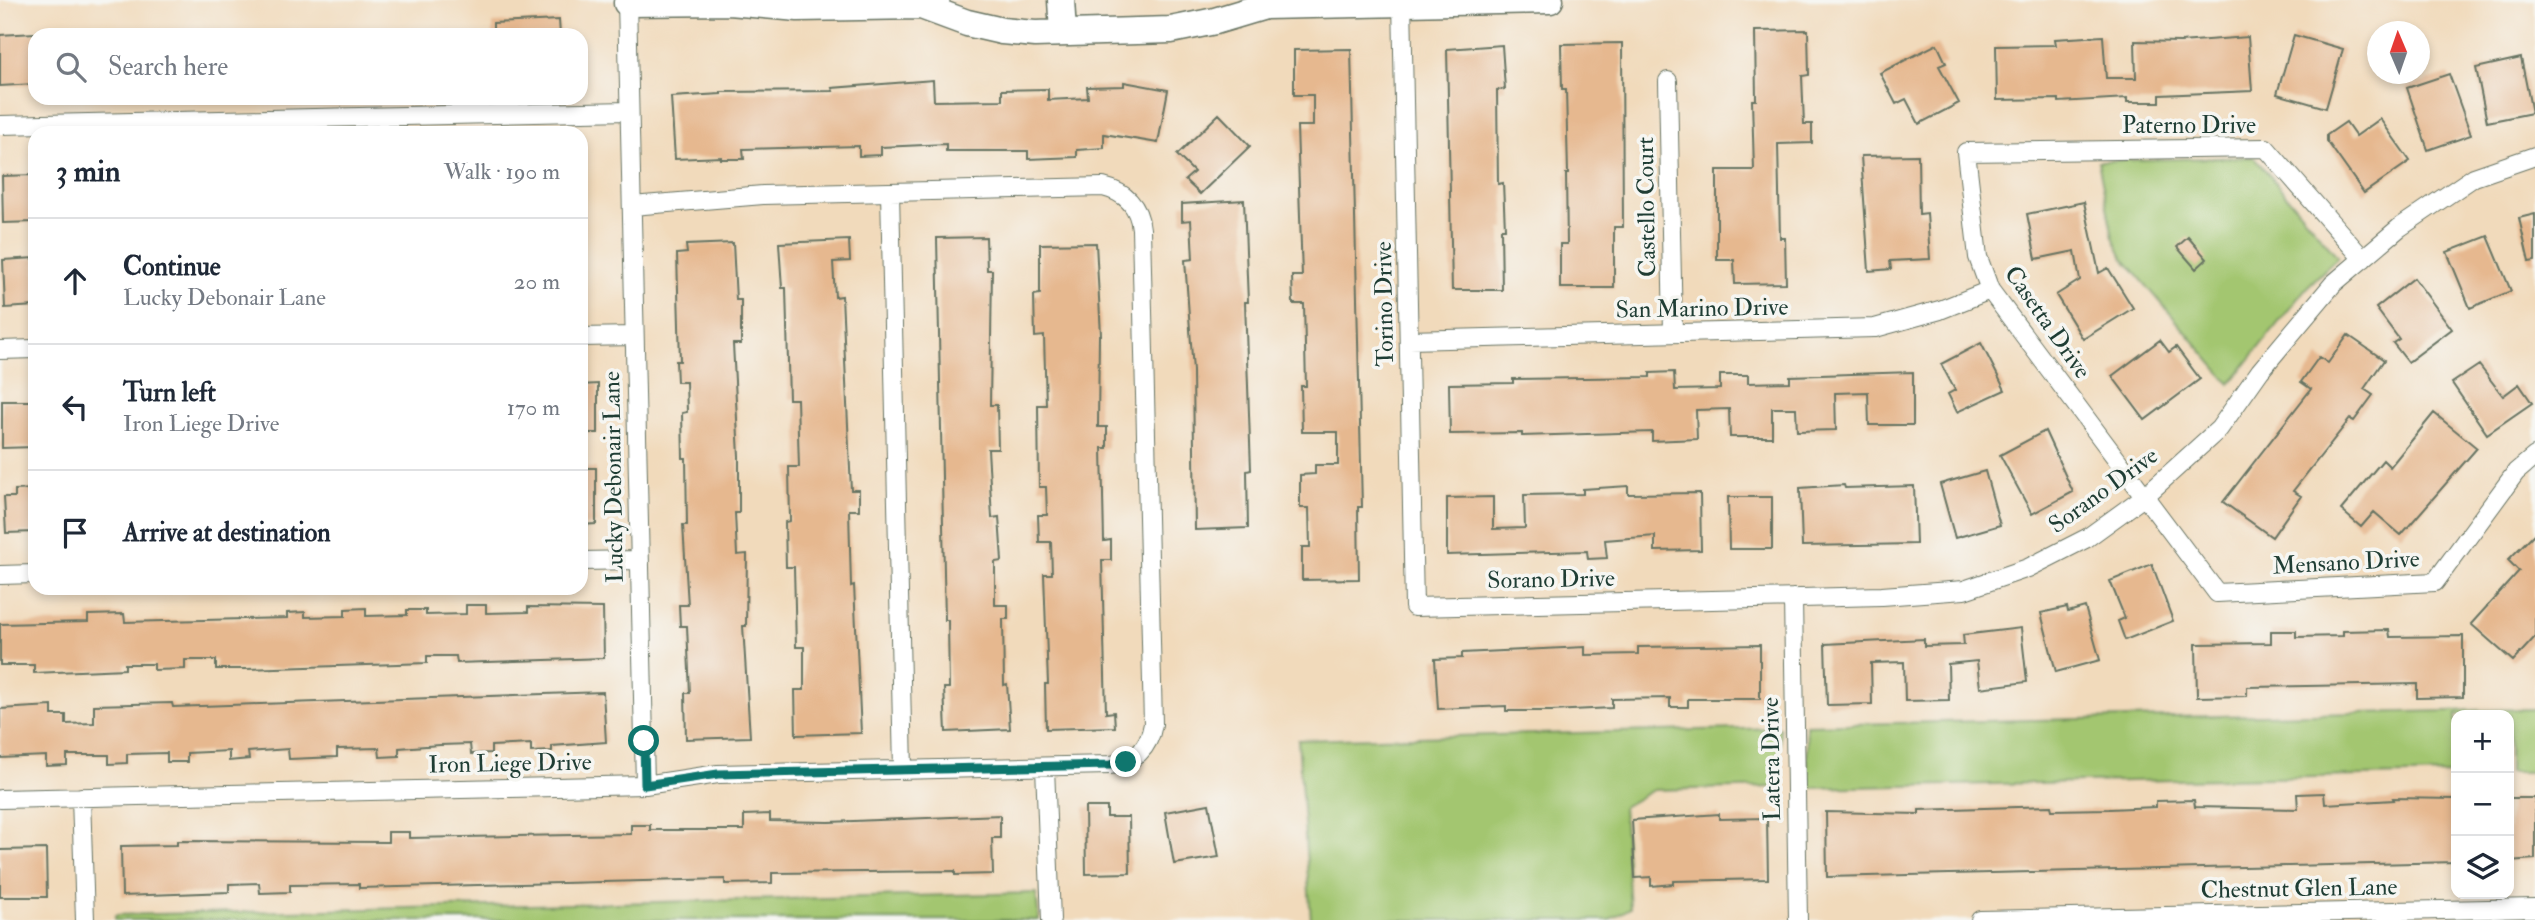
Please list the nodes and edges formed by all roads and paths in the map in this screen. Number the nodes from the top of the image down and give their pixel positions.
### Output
1 (1061, 0) edge
2 (1550, 0) edge
3 (627, 2) edge
4 (1402, 2) edge
5 (886, 3) edge
6 (931, 3) edge
7 (1254, 3) edge
8 (1063, 33) junction
9 (1668, 81) dead end
10 (629, 111) junction
11 (0, 125) edge
12 (1966, 152) joint
13 (2535, 156) edge
14 (890, 192) junction
15 (632, 206) junction
16 (2363, 259) junction
17 (1990, 290) junction
18 (1673, 333) junction
19 (634, 336) junction
20 (588, 337) edge
21 (1409, 340) junction
22 (28, 349) edge
23 (0, 350) edge
24 (2535, 456) edge
25 (2145, 496) junction
26 (639, 560) junction
27 (588, 561) edge
28 (28, 574) edge
29 (0, 575) edge
30 (1793, 598) junction
31 (1414, 607) joint
32 (1045, 767) junction
33 (903, 770) junction
34 (645, 785) junction
35 (81, 797) junction
36 (0, 799) edge
37 (2535, 908) edge
38 (2121, 918) edge
39 (85, 920) edge
40 (1051, 920) edge
41 (1798, 920) edge
42 (1980, 920) edge

1 - 8 street
2 - 4 street
3 - 5 street
3 - 10 street, Lucky Debonair Lane
4 - 7 street
4 - 21 street, Torino Drive
5 - 6 street
6 - 8 street
7 - 8 street
9 - 18 street, Castello Court
10 - 11 street
10 - 15 street, Lucky Debonair Lane
12 - 16 street, Paterno Drive
12 - 17 street, Casetta Drive
13 - 16 street, Sorano Drive
14 - 15 street
14 - 32 street, Iron Liege Drive
14 - 33 street
15 - 19 street, Lucky Debonair Lane
16 - 25 street, Sorano Drive
17 - 18 street, San Marino Drive
17 - 25 street, Casetta Drive
18 - 21 street, San Marino Drive
19 - 20 street
19 - 26 street, Lucky Debonair Lane
21 - 31 street, Torino Drive
22 - 23 street
24 - 25 street, Mensano Drive
25 - 30 street, Sorano Drive
26 - 27 street
26 - 34 street, Lucky Debonair Lane
28 - 29 street
30 - 31 street, Sorano Drive
30 - 41 street, Latera Drive
32 - 33 street, Iron Liege Drive
32 - 40 street
33 - 34 street, Iron Liege Drive
34 - 35 street, Iron Liege Drive
35 - 36 street, Iron Liege Drive
35 - 39 street
37 - 38 street, Chestnut Glen Lane
38 - 42 street, Chestnut Glen Lane

